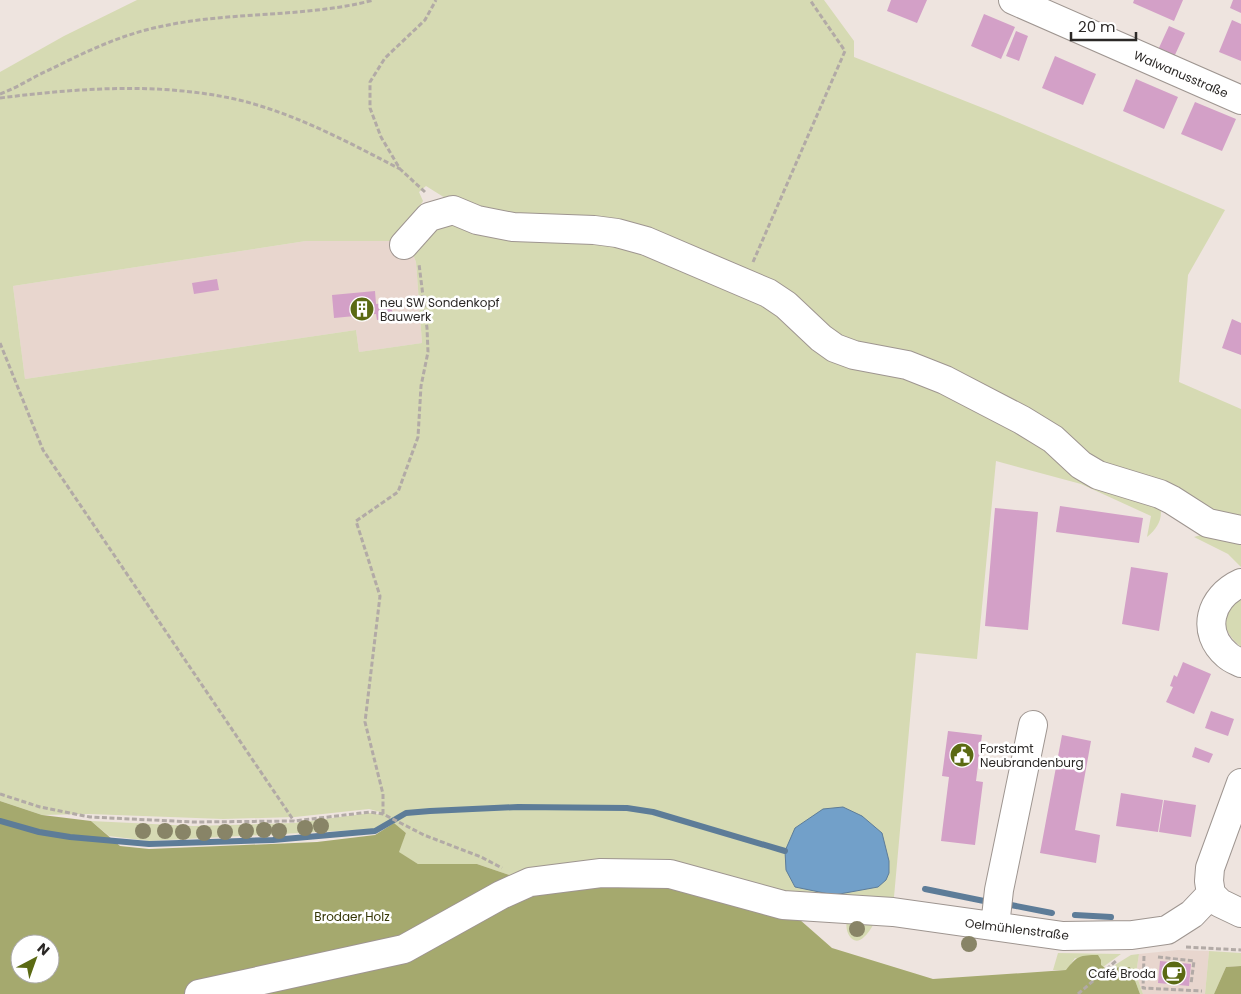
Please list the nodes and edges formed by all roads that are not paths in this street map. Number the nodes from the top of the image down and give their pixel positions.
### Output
1 (1013, 0) edge
2 (1071, 11) edge
3 (1241, 100) edge
4 (406, 242) road end
5 (1241, 530) edge
6 (1241, 583) edge
7 (1241, 663) edge
8 (1033, 725) dead end
9 (1241, 783) edge
10 (1211, 894) junction
11 (1241, 913) edge
12 (995, 926) junction
13 (199, 994) edge

1 - 2 street, Walwanusstraße
2 - 3 street, Walwanusstraße
4 - 5 street
6 - 7 street
8 - 12 street
9 - 10 street
10 - 11 street
10 - 12 street, Oelmühlenstraße
12 - 13 street, Oelmühlenstraße

